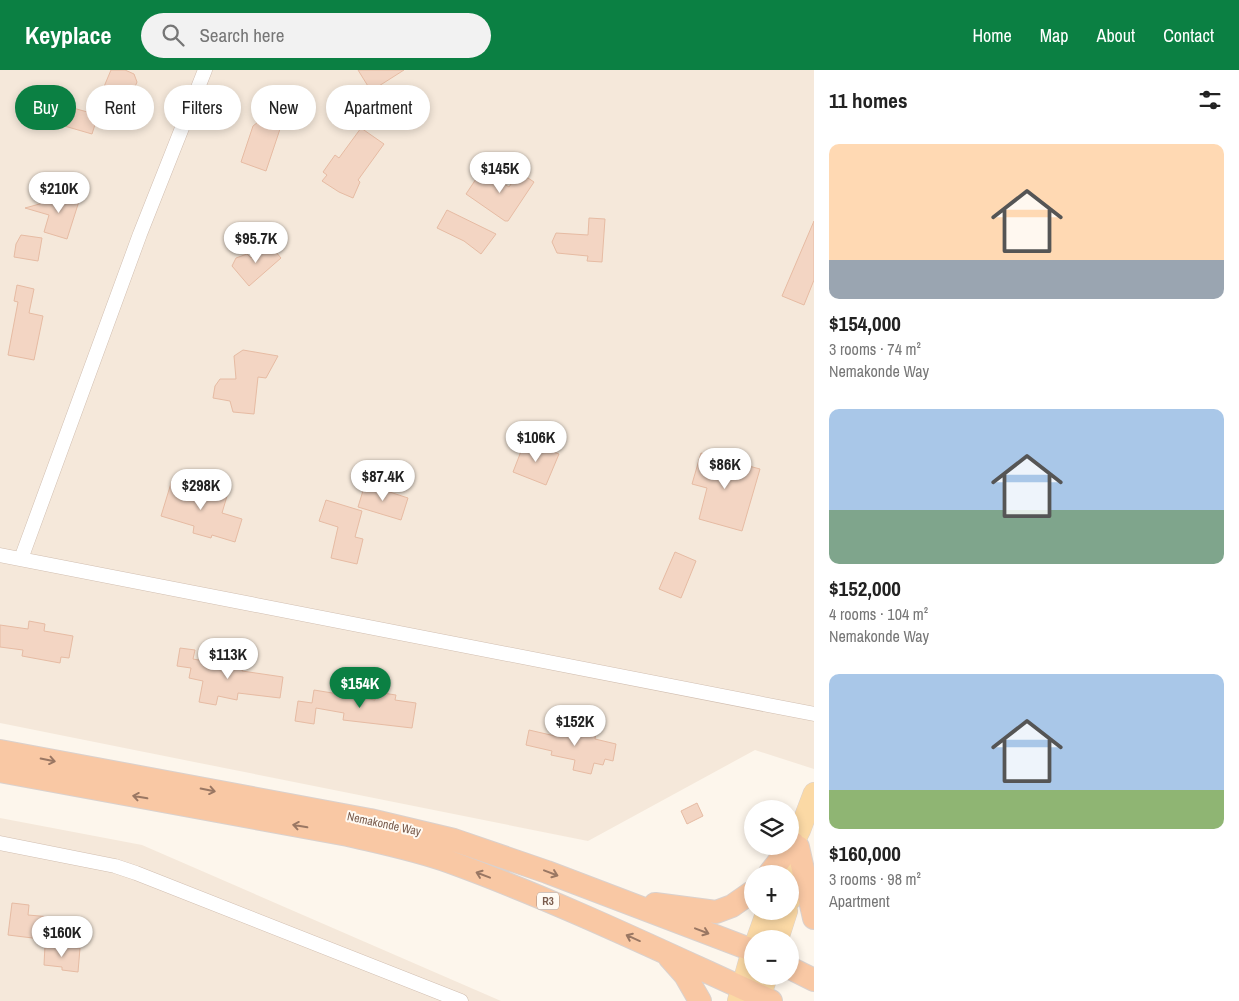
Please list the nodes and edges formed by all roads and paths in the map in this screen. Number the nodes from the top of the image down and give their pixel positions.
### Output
1 (205, 70) edge
2 (0, 554) edge
3 (21, 559) junction
4 (814, 714) edge
5 (0, 751) edge
6 (0, 771) edge
7 (814, 794) edge
8 (799, 835) edge
9 (0, 844) edge
10 (799, 849) edge
11 (785, 855) edge
12 (776, 865) edge
13 (744, 898) edge
14 (617, 899) junction
15 (814, 918) edge
16 (744, 948) edge
17 (666, 953) junction
18 (799, 972) edge
19 (814, 980) edge
20 (756, 994) edge
21 (461, 1001) edge
22 (700, 1001) edge

1 - 3 street
2 - 3 street
3 - 4 street
5 -> 14 highway, Nemakonde Way / R3
17 -> 6 highway, Nemakonde Way / R3
7 - 8 main road
9 - 21 street
10 - 15 highway
11 - 12 highway
13 - 14 highway
14 -> 16 highway, Nemakonde Way / R3
17 - 20 highway, Nemakonde Way / R3
17 - 22 highway
18 - 19 highway

